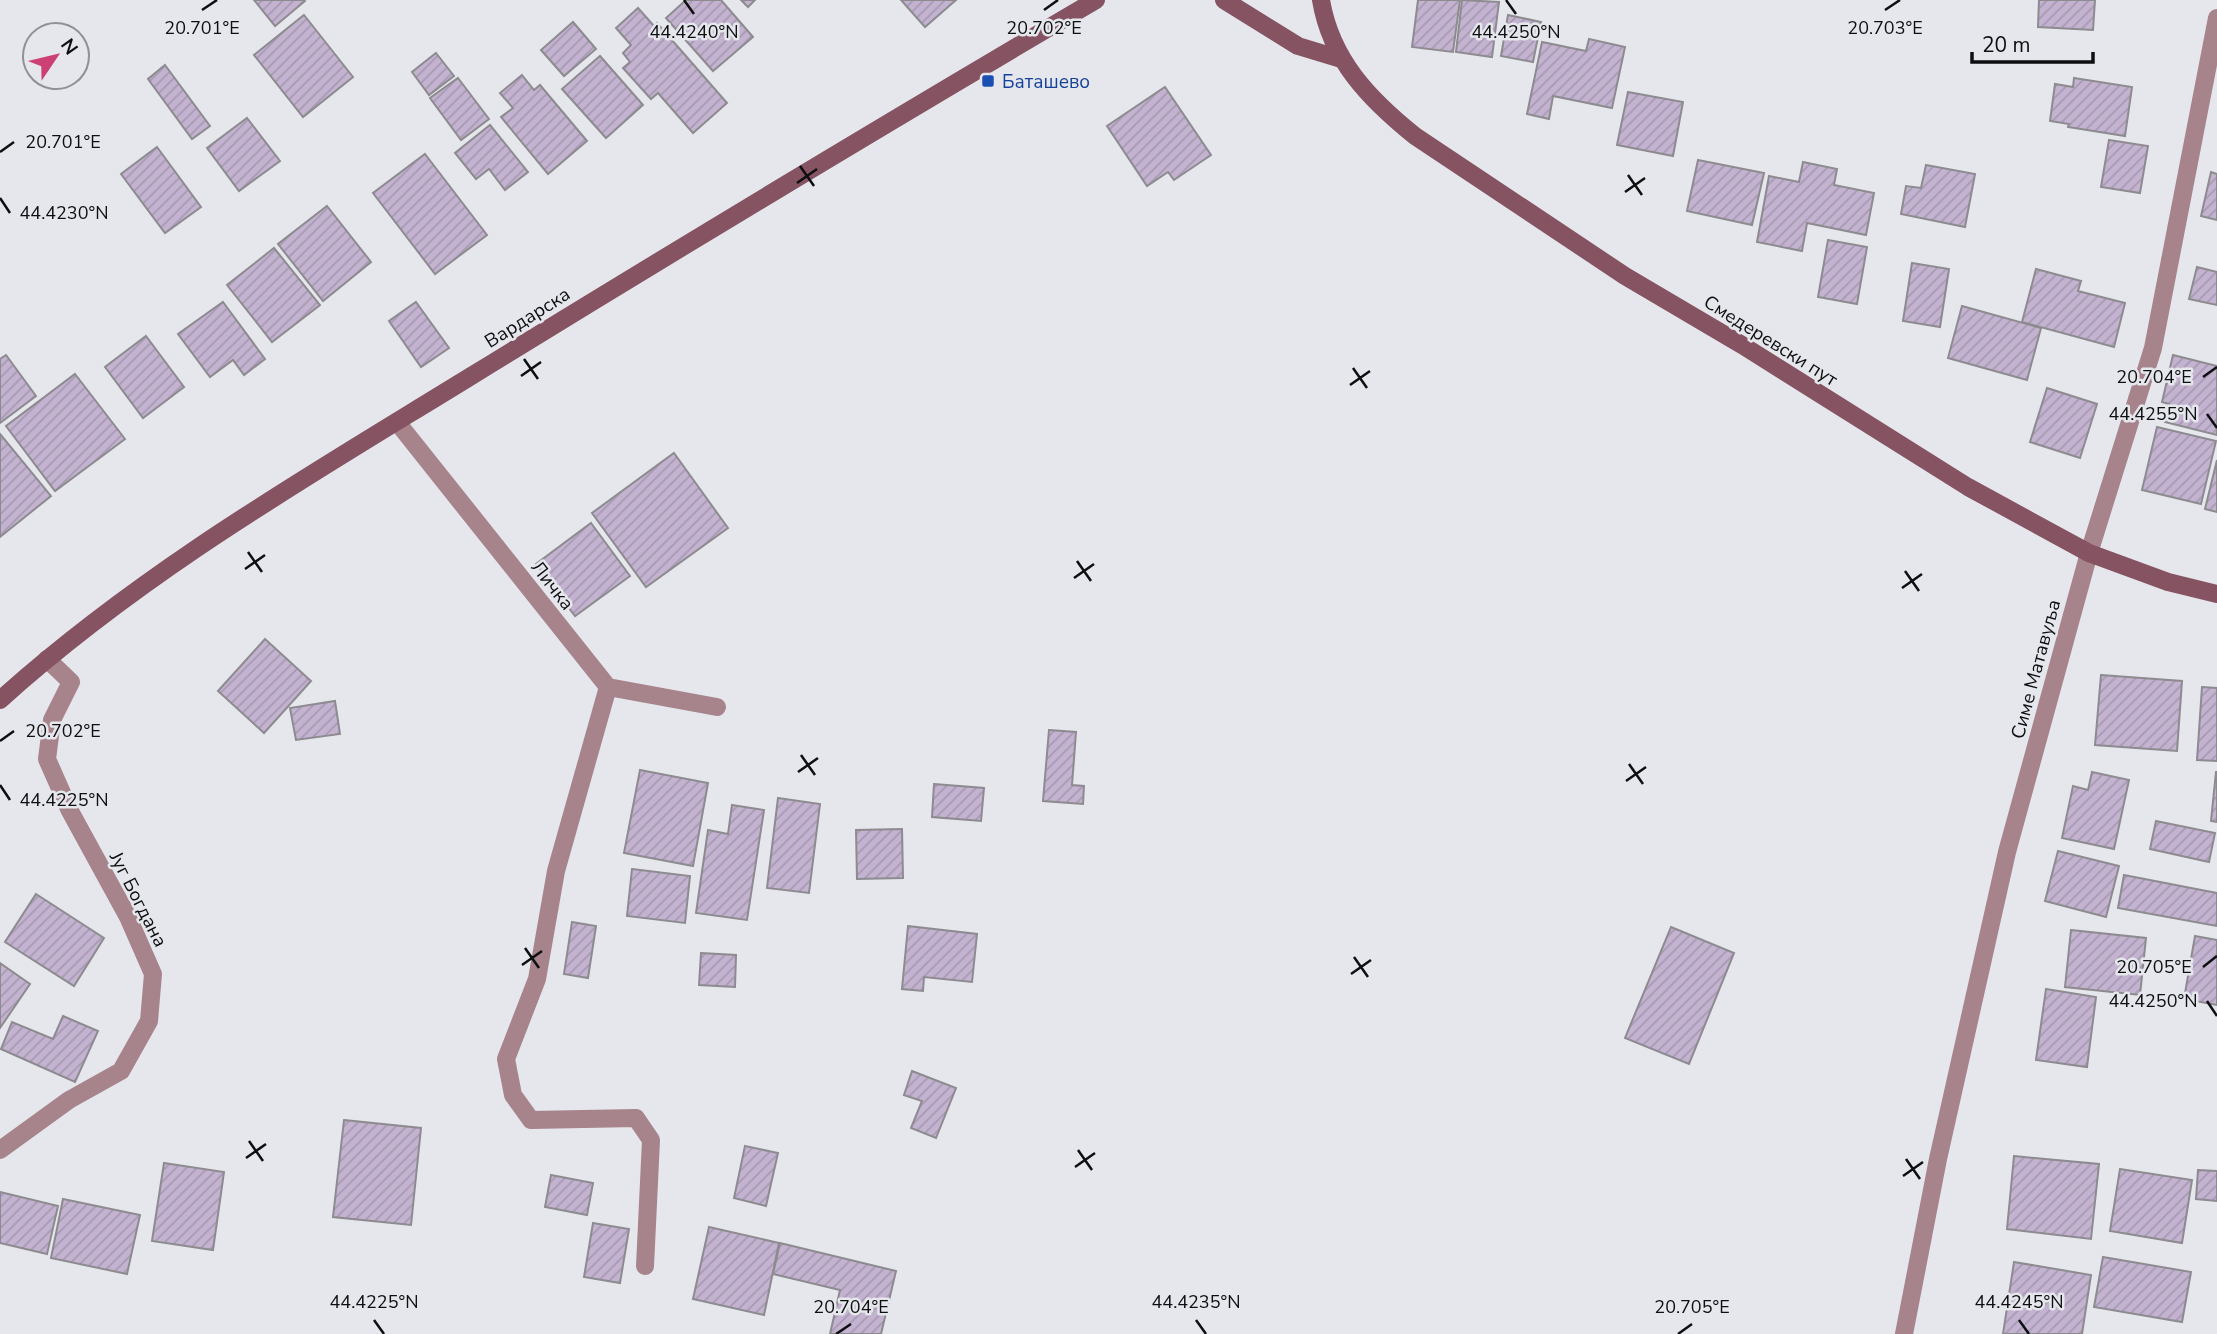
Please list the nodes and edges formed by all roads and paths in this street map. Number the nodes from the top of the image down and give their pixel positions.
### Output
1 (1096, 0) edge
2 (1224, 0) edge
3 (1321, 0) edge
4 (2217, 18) edge
5 (1341, 59) junction
6 (397, 422) junction
7 (2089, 553) junction
8 (2217, 594) edge
9 (47, 659) junction
10 (608, 687) junction
11 (0, 699) edge
12 (717, 707) dead end
13 (0, 1150) edge
14 (645, 1266) dead end
15 (1904, 1334) edge

1 - 6 main road, Вардарска
2 - 5 main road
3 - 5 main road, Смедеревски пут
4 - 7 street, Симе Матавуља
5 - 7 main road, Смедеревски пут
6 - 9 main road, Вардарска
6 - 10 street, Личка
7 - 8 main road, Смедеревски пут
7 - 15 street, Симе Матавуља
9 - 11 main road, Вардарска
9 - 13 street, Југ Богдана
10 - 12 street
10 - 14 street

